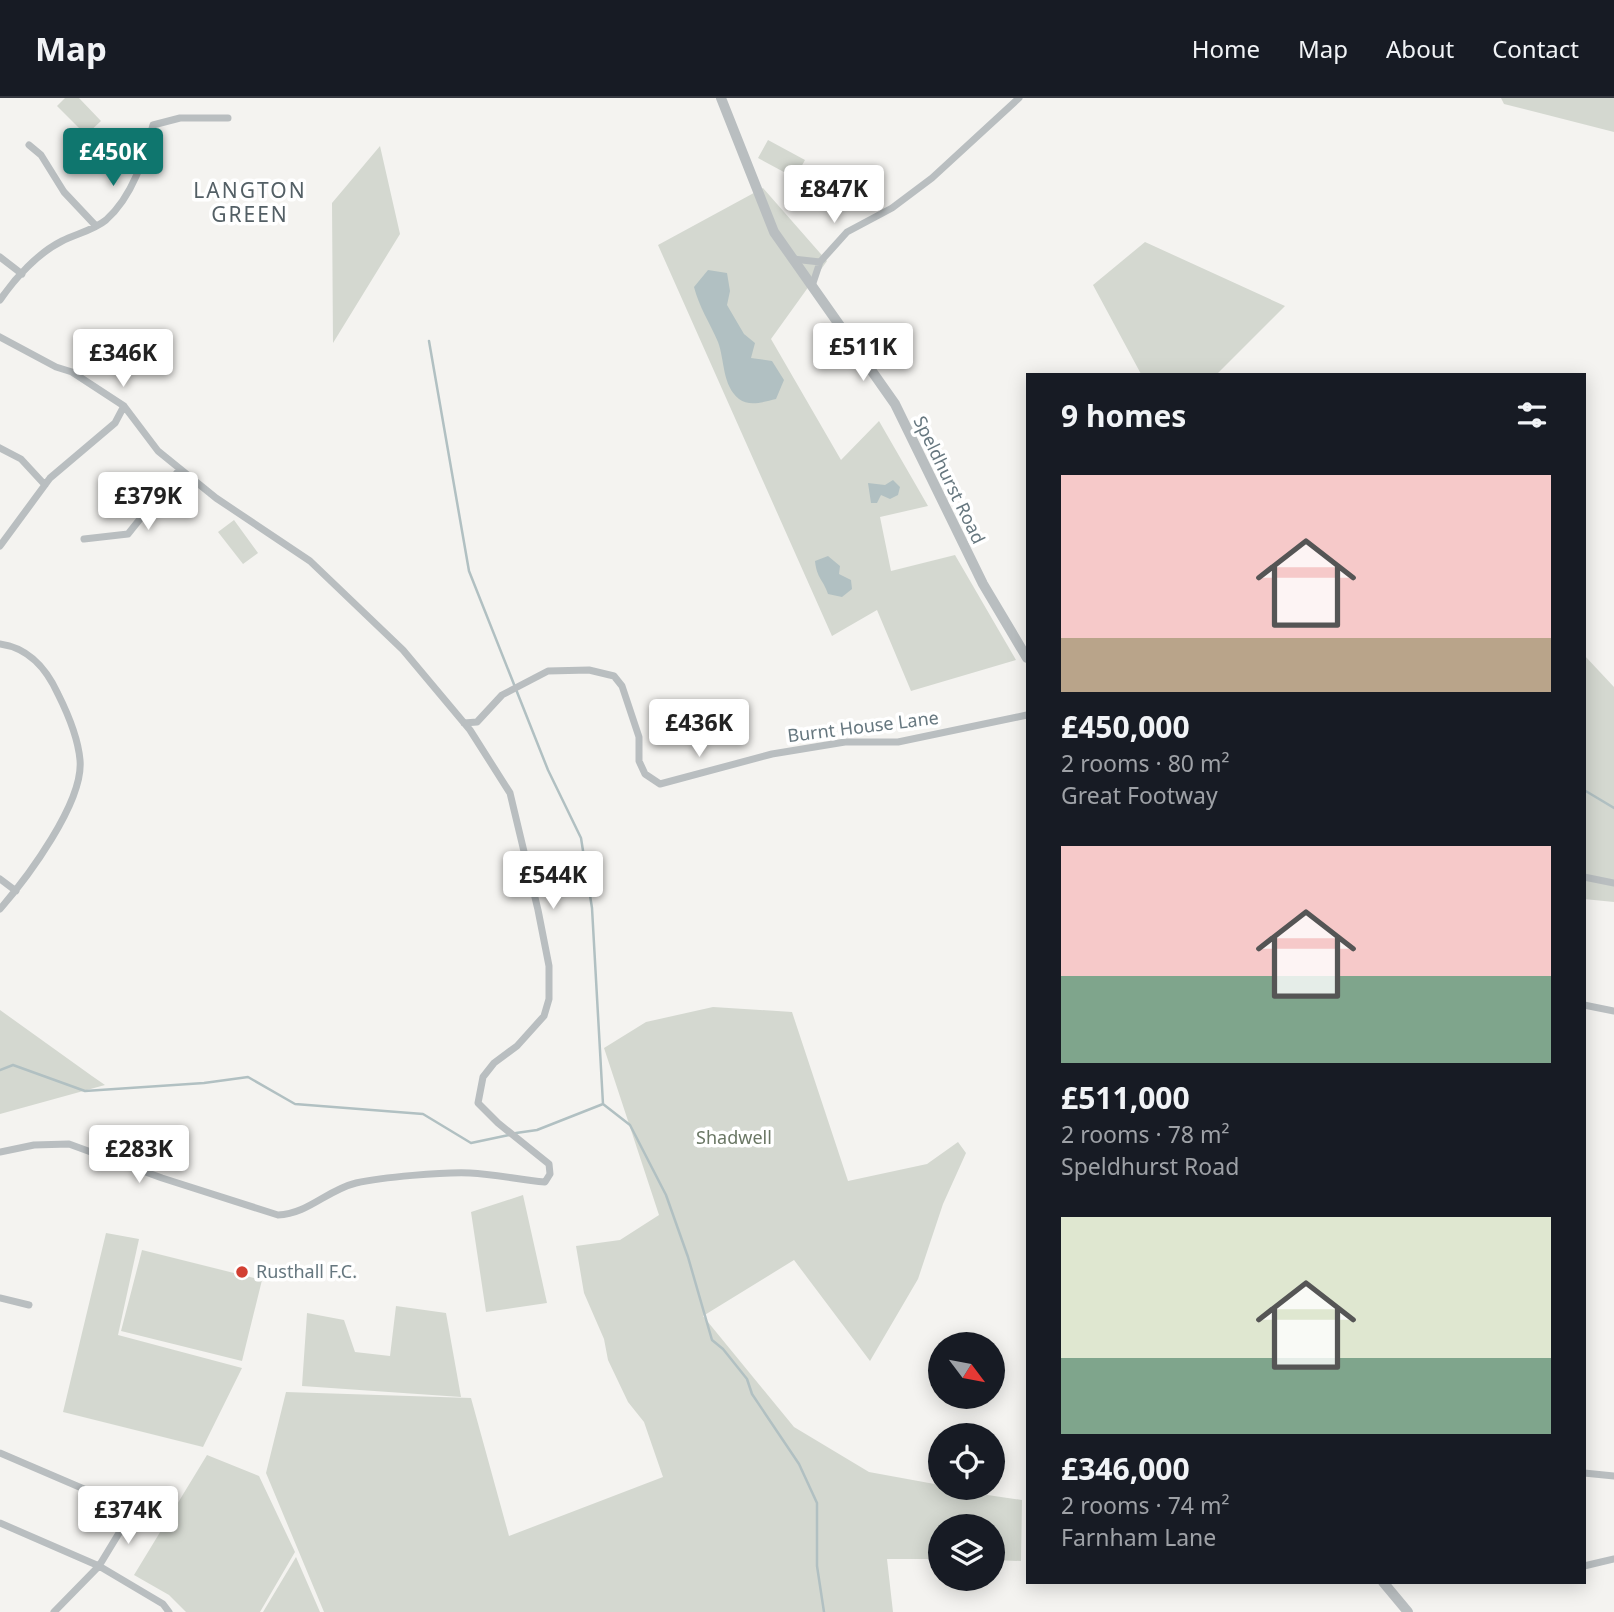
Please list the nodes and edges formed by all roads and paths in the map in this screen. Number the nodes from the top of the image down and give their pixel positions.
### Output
1 (721, 98) edge
2 (1019, 98) edge
3 (228, 118) dead end
4 (29, 145) dead end
5 (96, 226) junction
6 (0, 257) edge
7 (793, 258) junction
8 (820, 262) junction
9 (22, 274) junction
10 (813, 283) junction
11 (0, 300) edge
12 (0, 337) edge
13 (124, 406) junction
14 (0, 449) edge
15 (180, 469) junction
16 (45, 485) junction
17 (84, 539) dead end
18 (0, 546) edge
19 (0, 644) edge
20 (1026, 656) edge
21 (1026, 715) edge
22 (464, 723) junction
23 (1586, 877) edge
24 (0, 879) edge
25 (1614, 883) edge
26 (16, 891) junction
27 (0, 909) edge
28 (1586, 1005) edge
29 (1614, 1011) edge
30 (0, 1152) edge
31 (0, 1298) edge
32 (29, 1306) dead end
33 (0, 1453) edge
34 (1586, 1473) edge
35 (1614, 1476) edge
36 (0, 1522) edge
37 (1614, 1559) edge
38 (99, 1566) junction
39 (1586, 1566) edge
40 (1385, 1584) edge
41 (54, 1612) edge
42 (169, 1612) edge
43 (1408, 1612) edge

1 - 7 street, Speldhurst Road
2 - 8 street
3 - 5 street
4 - 5 street
5 - 9 street
6 - 9 street
7 - 8 street
7 - 10 street, Speldhurst Road
8 - 10 street
9 - 11 street
10 - 20 street, Speldhurst Road
12 - 13 street
13 - 15 street
13 - 16 street
14 - 16 street
15 - 17 street
15 - 22 street
16 - 18 street
19 - 26 street
21 - 22 street, Burnt House Lane
22 - 30 street
23 - 25 street
24 - 26 street
26 - 27 street
28 - 29 street
31 - 32 street
33 - 38 street
34 - 35 street
36 - 38 street
37 - 39 street
38 - 41 street
38 - 42 street
40 - 43 street

